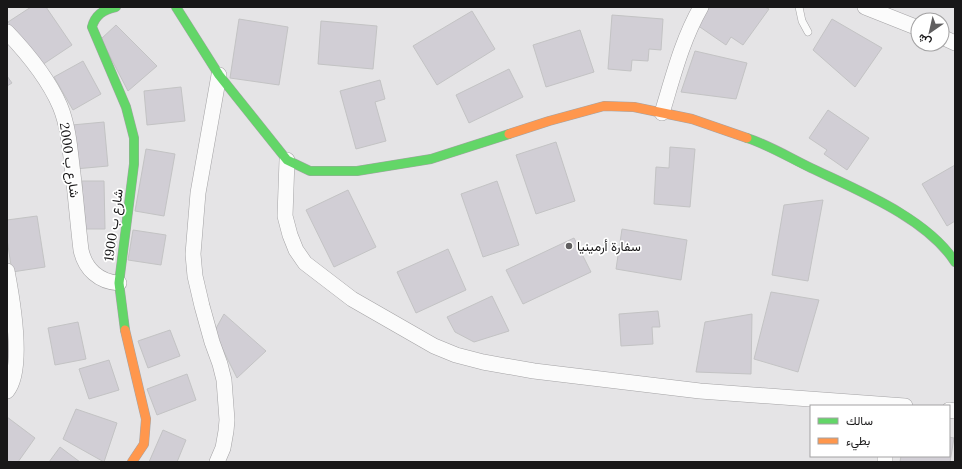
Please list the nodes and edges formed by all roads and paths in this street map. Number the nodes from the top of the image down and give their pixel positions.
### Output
1 (116, 7) edge
2 (176, 7) edge
3 (700, 7) edge
4 (799, 7) edge
5 (865, 7) edge
6 (910, 25) edge
7 (7, 32) edge
8 (808, 32) dead end
9 (219, 75) junction
10 (662, 113) junction
11 (287, 160) junction
12 (955, 262) edge
13 (7, 271) edge
14 (119, 283) junction
15 (7, 390) edge
16 (883, 405) edge
17 (132, 462) edge
18 (217, 462) edge

1 - 14 street, شارع ب 1900
2 - 9 street
3 - 10 street
4 - 8 lane
5 - 6 street
7 - 14 street, شارع ب 2000
9 - 11 street
9 - 18 street
10 - 11 street
10 - 12 street
11 - 16 street
13 - 15 street
14 - 17 street, شارع ب 1900

